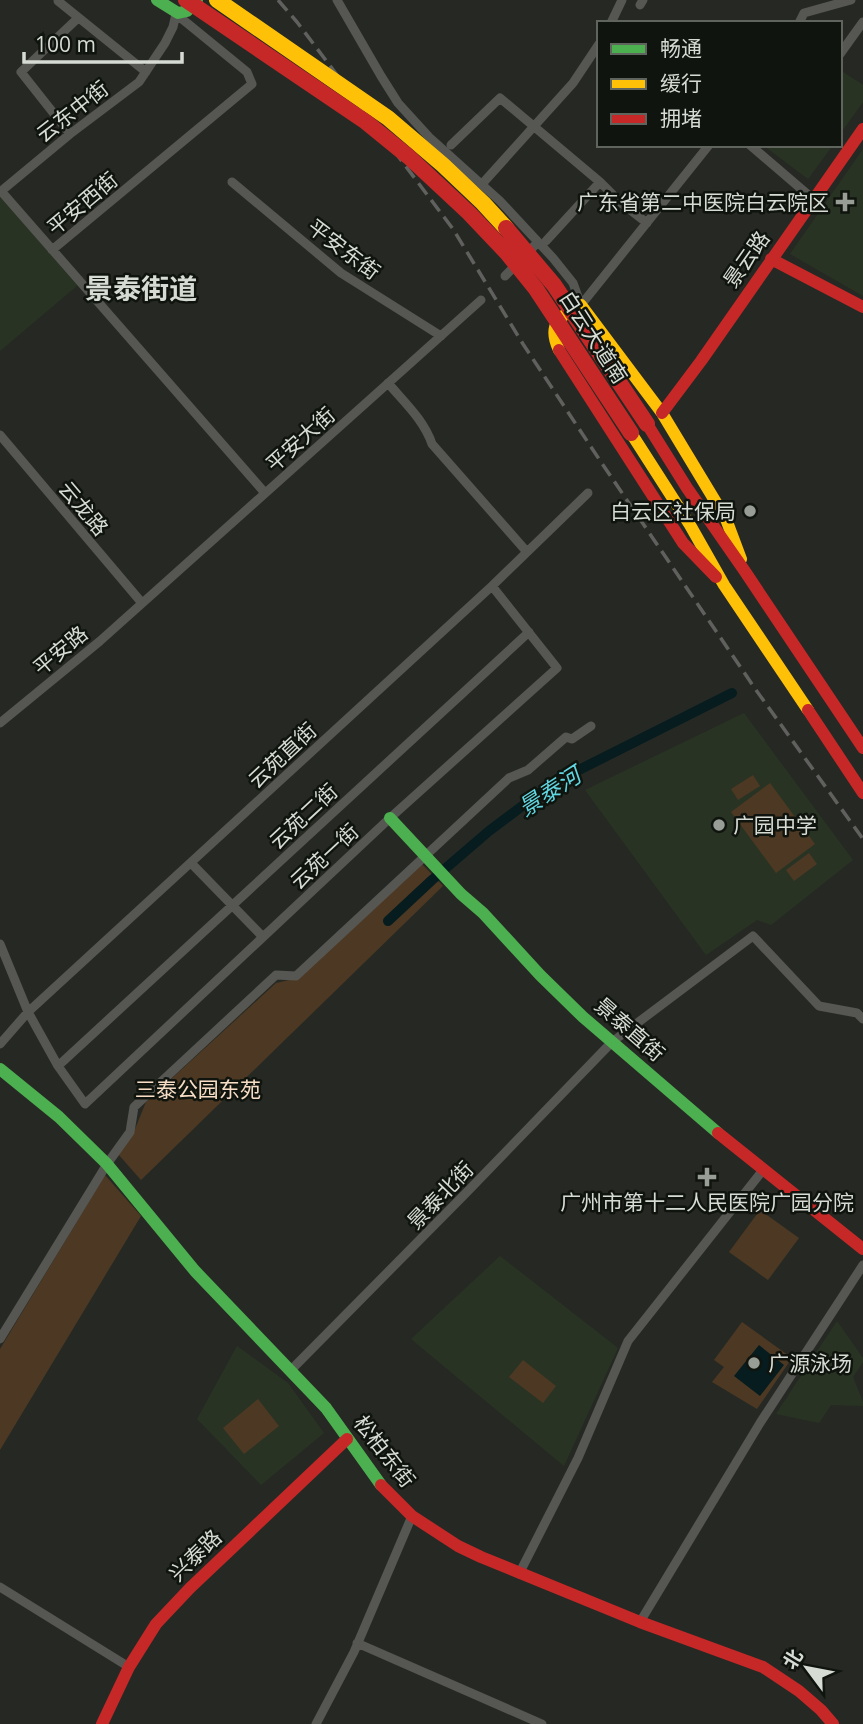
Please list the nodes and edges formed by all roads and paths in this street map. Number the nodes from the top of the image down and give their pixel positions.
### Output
1 (59, 0) edge
2 (157, 0) edge
3 (186, 0) edge
4 (197, 0) edge
5 (217, 0) edge
6 (337, 0) edge
7 (622, 0) edge
8 (851, 0) edge
9 (176, 14) junction
10 (78, 18) junction
11 (612, 21) edge
12 (800, 21) edge
13 (863, 22) edge
14 (597, 47) edge
15 (842, 51) edge
16 (146, 72) junction
17 (532, 127) junction
18 (863, 129) edge
19 (71, 134) junction
20 (451, 145) dead end
21 (707, 147) edge
22 (752, 147) edge
23 (232, 182) dead end
24 (600, 182) junction
25 (482, 184) junction
26 (1, 192) edge
27 (813, 199) junction
28 (647, 223) junction
29 (542, 242) junction
30 (52, 250) junction
31 (771, 259) junction
32 (505, 276) dead end
33 (481, 300) dead end
34 (581, 305) junction
35 (863, 307) edge
36 (441, 336) junction
37 (388, 383) junction
38 (662, 413) junction
39 (0, 435) edge
40 (265, 493) junction
41 (588, 493) dead end
42 (527, 552) junction
43 (744, 570) junction
44 (724, 585) junction
45 (492, 586) junction
46 (142, 603) junction
47 (529, 632) junction
48 (0, 723) edge
49 (591, 726) dead end
50 (863, 748) edge
51 (863, 793) edge
52 (390, 818) junction
53 (425, 855) junction
54 (191, 863) junction
55 (232, 905) junction
56 (263, 937) junction
57 (0, 944) edge
58 (28, 1012) junction
59 (863, 1019) edge
60 (611, 1042) junction
61 (0, 1044) edge
62 (58, 1066) junction
63 (0, 1069) edge
64 (107, 1164) junction
65 (763, 1170) junction
66 (863, 1249) edge
67 (863, 1265) edge
68 (0, 1339) edge
69 (291, 1370) junction
70 (347, 1439) junction
71 (412, 1516) junction
72 (519, 1573) junction
73 (0, 1587) edge
74 (640, 1622) junction
75 (356, 1643) junction
76 (129, 1667) junction
77 (102, 1724) edge
78 (316, 1724) edge
79 (542, 1724) edge
80 (833, 1724) edge

1 - 10 street
2 - 9 main road
3 - 44 main road, 白云大道南, bridge
4 - 9 main road
5 - 43 main road, 白云大道南, bridge
6 - 25 street
7 - 11 street
8 - 12 street
9 - 16 street, 云东中街
9 - 30 street, 平安西街
10 - 16 street
10 - 19 street
13 - 15 street
14 - 17 street
16 - 19 street, 云东中街
17 - 20 street
17 - 24 street
17 - 25 street
18 - 27 main road, 景云路
19 - 26 street, 云东中街
21 - 28 street
22 - 27 street
23 - 36 street, 平安东街
24 - 28 street
24 - 29 street
25 - 29 street
26 - 30 street
27 - 31 main road, 景云路
28 - 34 street
29 - 32 street
29 - 34 street
30 - 40 street, 平安西街
31 - 35 main road
31 - 38 main road, 景云路
33 - 36 street, 平安大街
34 - 38 main road
34 - 44 main road
36 - 37 street, 平安大街
37 - 40 street, 平安大街
37 - 42 street
38 - 43 main road
39 - 46 street, 云龙路
40 - 46 street, 平安大街
41 - 42 street, 云苑直街
42 - 45 street, 云苑直街
43 - 50 main road, 白云大道南
44 - 51 main road, 白云大道南
45 - 47 street
45 - 54 street, 云苑直街
46 - 48 street, 平安路
47 - 52 street, 云苑一街
47 - 55 street, 云苑二街
49 - 53 street
52 - 53 main road, 景泰直街
52 - 56 street, 云苑一街
53 - 60 main road, 景泰直街
53 - 64 street
54 - 55 street
54 - 58 street, 云苑直街
55 - 56 street
55 - 62 street, 云苑二街
56 - 62 street, 云苑一街
57 - 58 street
58 - 61 street, 云苑直街
58 - 62 street
59 - 60 street, 景泰北街
60 - 65 main road, 景泰直街
60 - 69 street, 景泰北街
63 - 64 main road, 松柏东街
64 - 68 street
64 - 69 main road, 松柏东街
65 - 66 main road, 景泰直街
65 - 72 street
67 - 74 street
69 - 70 main road, 松柏东街
70 - 71 main road, 松柏东街
70 - 76 main road, 兴泰路
71 - 72 main road, 松柏东街
71 - 75 street
72 - 74 main road, 松柏东街
73 - 76 street
74 - 80 main road, 松柏东街
75 - 78 street
75 - 79 street
76 - 77 main road, 兴泰路

